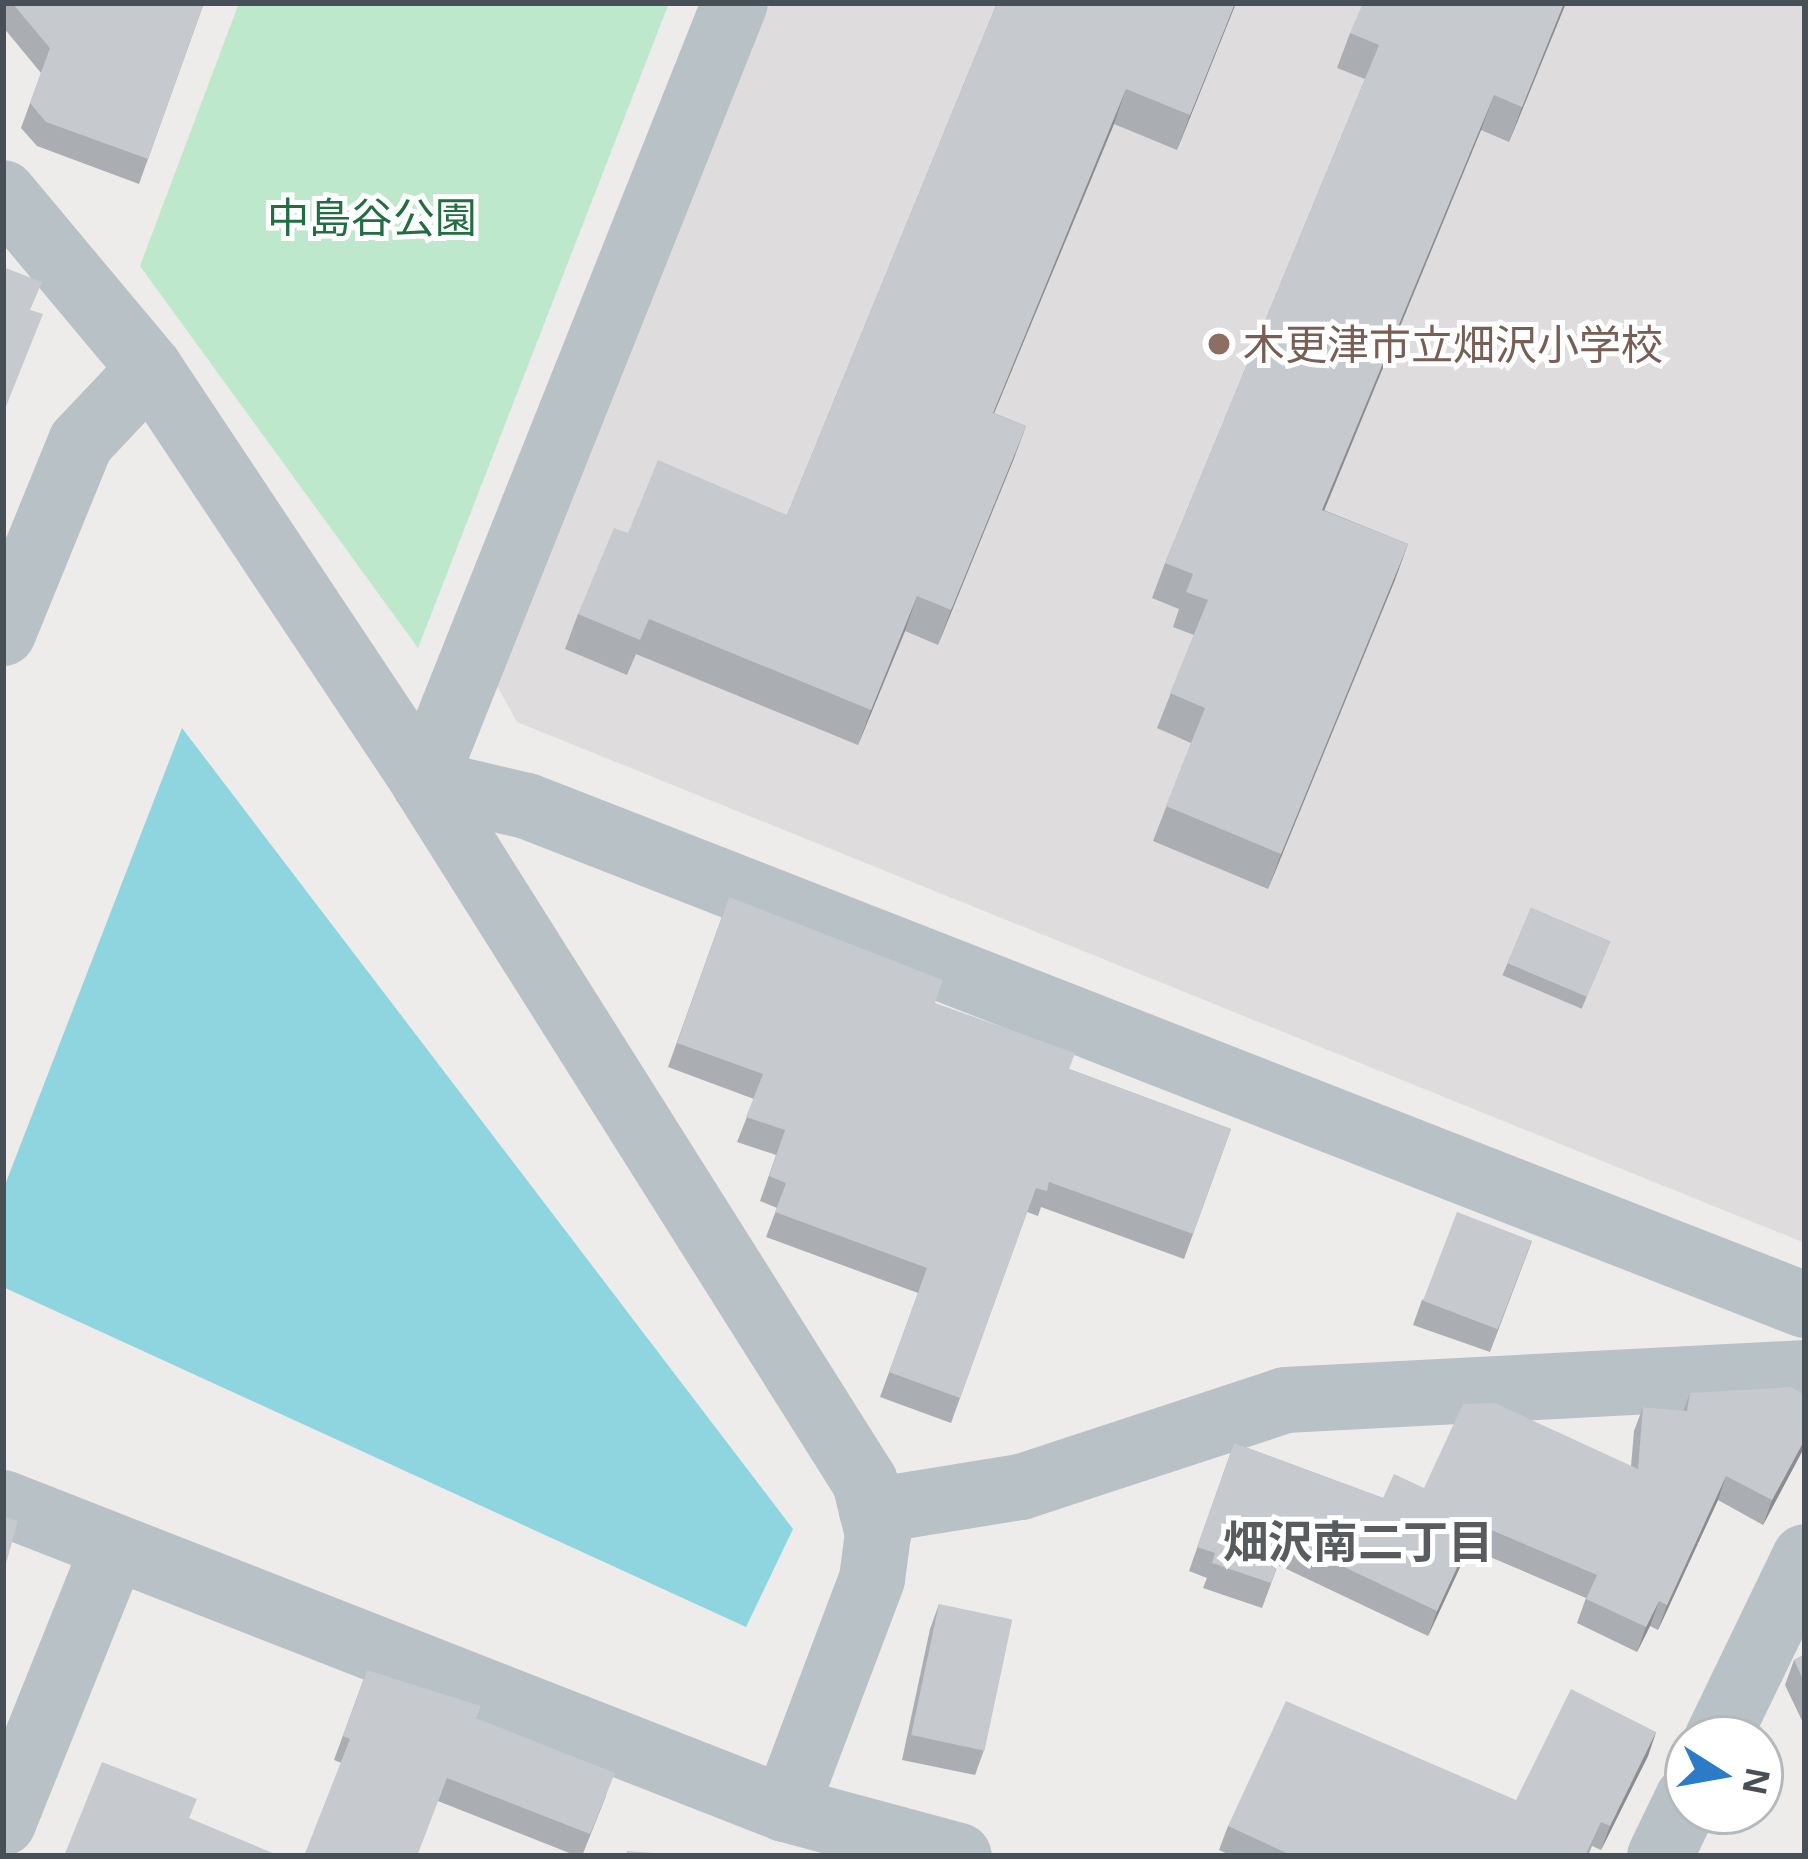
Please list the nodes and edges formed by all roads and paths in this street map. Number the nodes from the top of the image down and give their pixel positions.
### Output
1 (735, 3) edge
2 (3, 193) edge
3 (150, 369) junction
4 (3, 633) edge
5 (424, 782) junction
6 (1805, 1305) edge
7 (1805, 1373) edge
8 (3, 1503) edge
9 (872, 1510) junction
10 (115, 1546) junction
11 (1805, 1557) edge
12 (1729, 1715) edge
13 (785, 1809) junction
14 (3, 1823) edge
15 (959, 1856) edge

1 - 5 street
2 - 3 street
3 - 4 street
3 - 5 street
5 - 6 street
5 - 9 street
7 - 9 street
8 - 10 street
9 - 13 street
10 - 13 street
10 - 14 street
11 - 12 street
13 - 15 street

